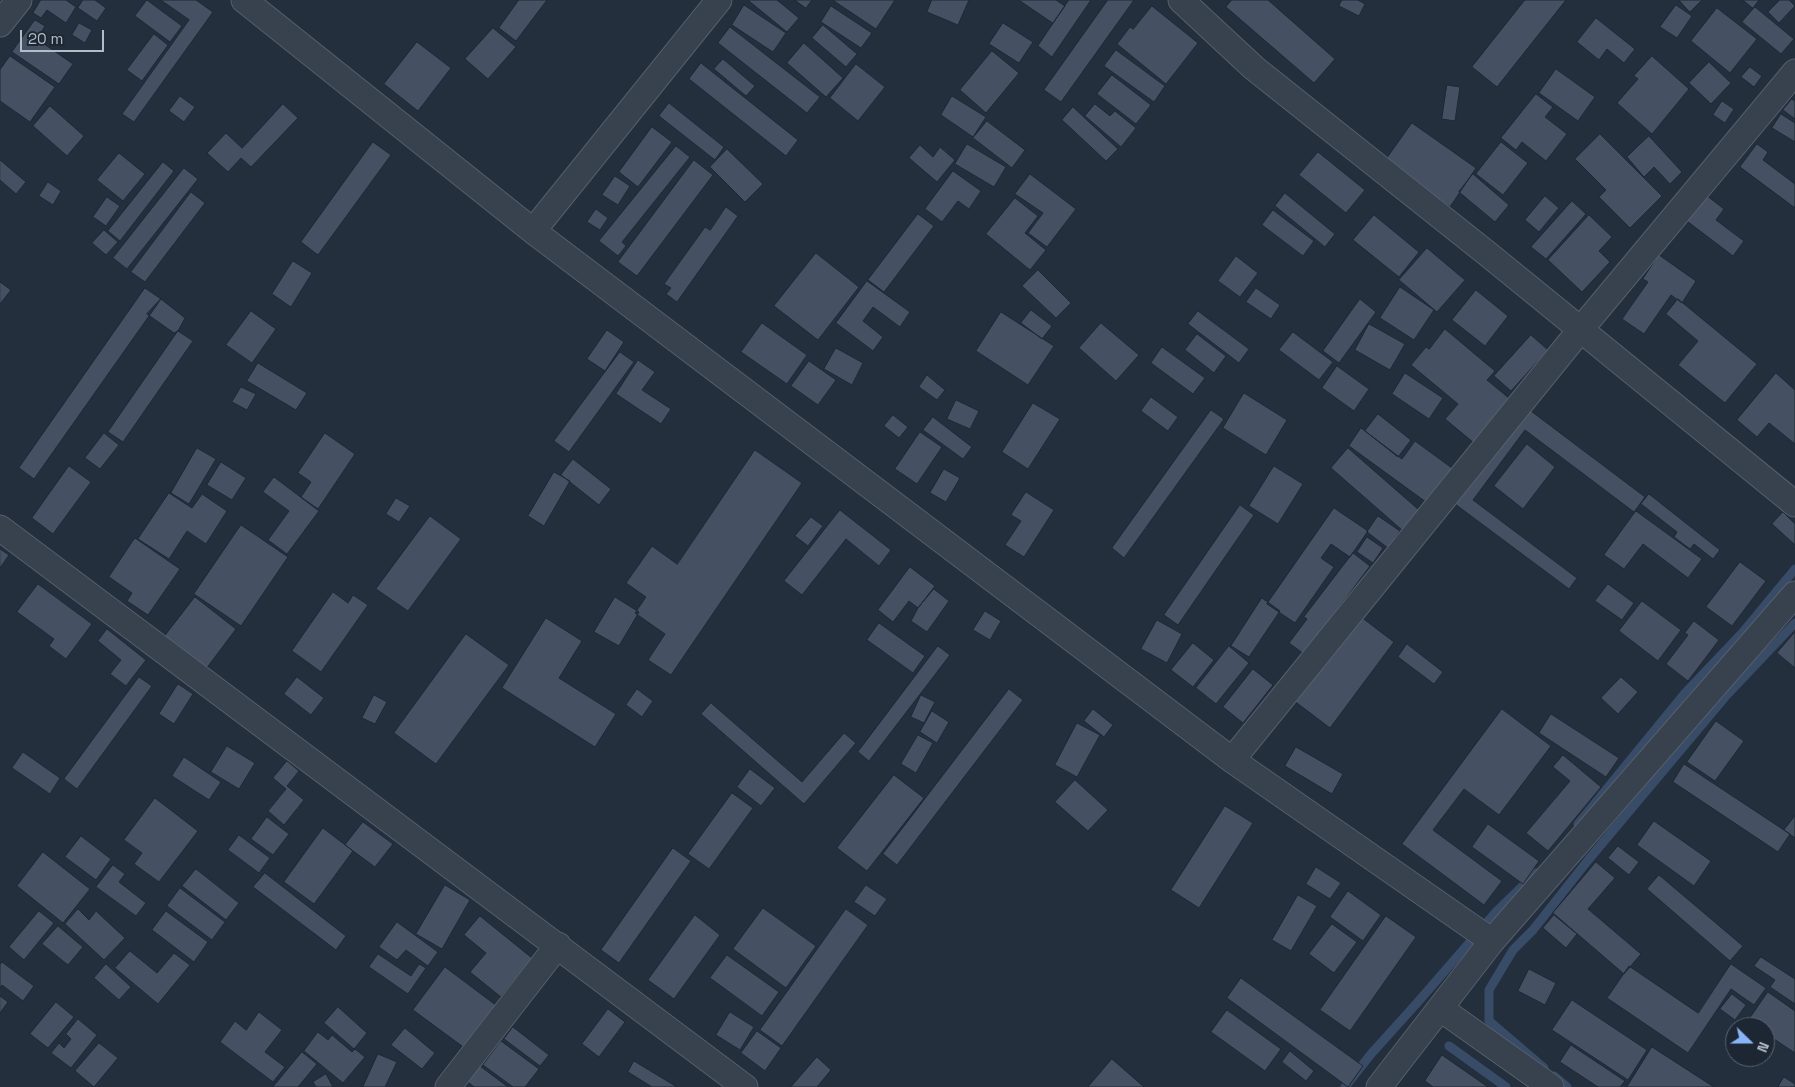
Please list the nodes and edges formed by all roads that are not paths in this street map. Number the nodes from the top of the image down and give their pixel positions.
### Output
1 (19, 0) edge
2 (244, 0) edge
3 (719, 0) edge
4 (1181, 0) edge
5 (0, 24) edge
6 (1795, 72) edge
7 (533, 231) junction
8 (1581, 329) junction
9 (1795, 504) edge
10 (0, 528) edge
11 (1795, 594) edge
12 (1232, 760) junction
13 (1492, 940) junction
14 (558, 946) junction
15 (1441, 1009) junction
16 (448, 1087) edge
17 (745, 1087) edge
18 (1380, 1087) edge
19 (1550, 1087) edge

1 - 5 street
2 - 7 street
3 - 7 street
4 - 8 street
6 - 8 street
7 - 12 street
8 - 9 street
8 - 12 street
10 - 14 street
11 - 13 street
12 - 13 street
13 - 15 street
14 - 16 street
14 - 17 street
15 - 18 street
15 - 19 street

